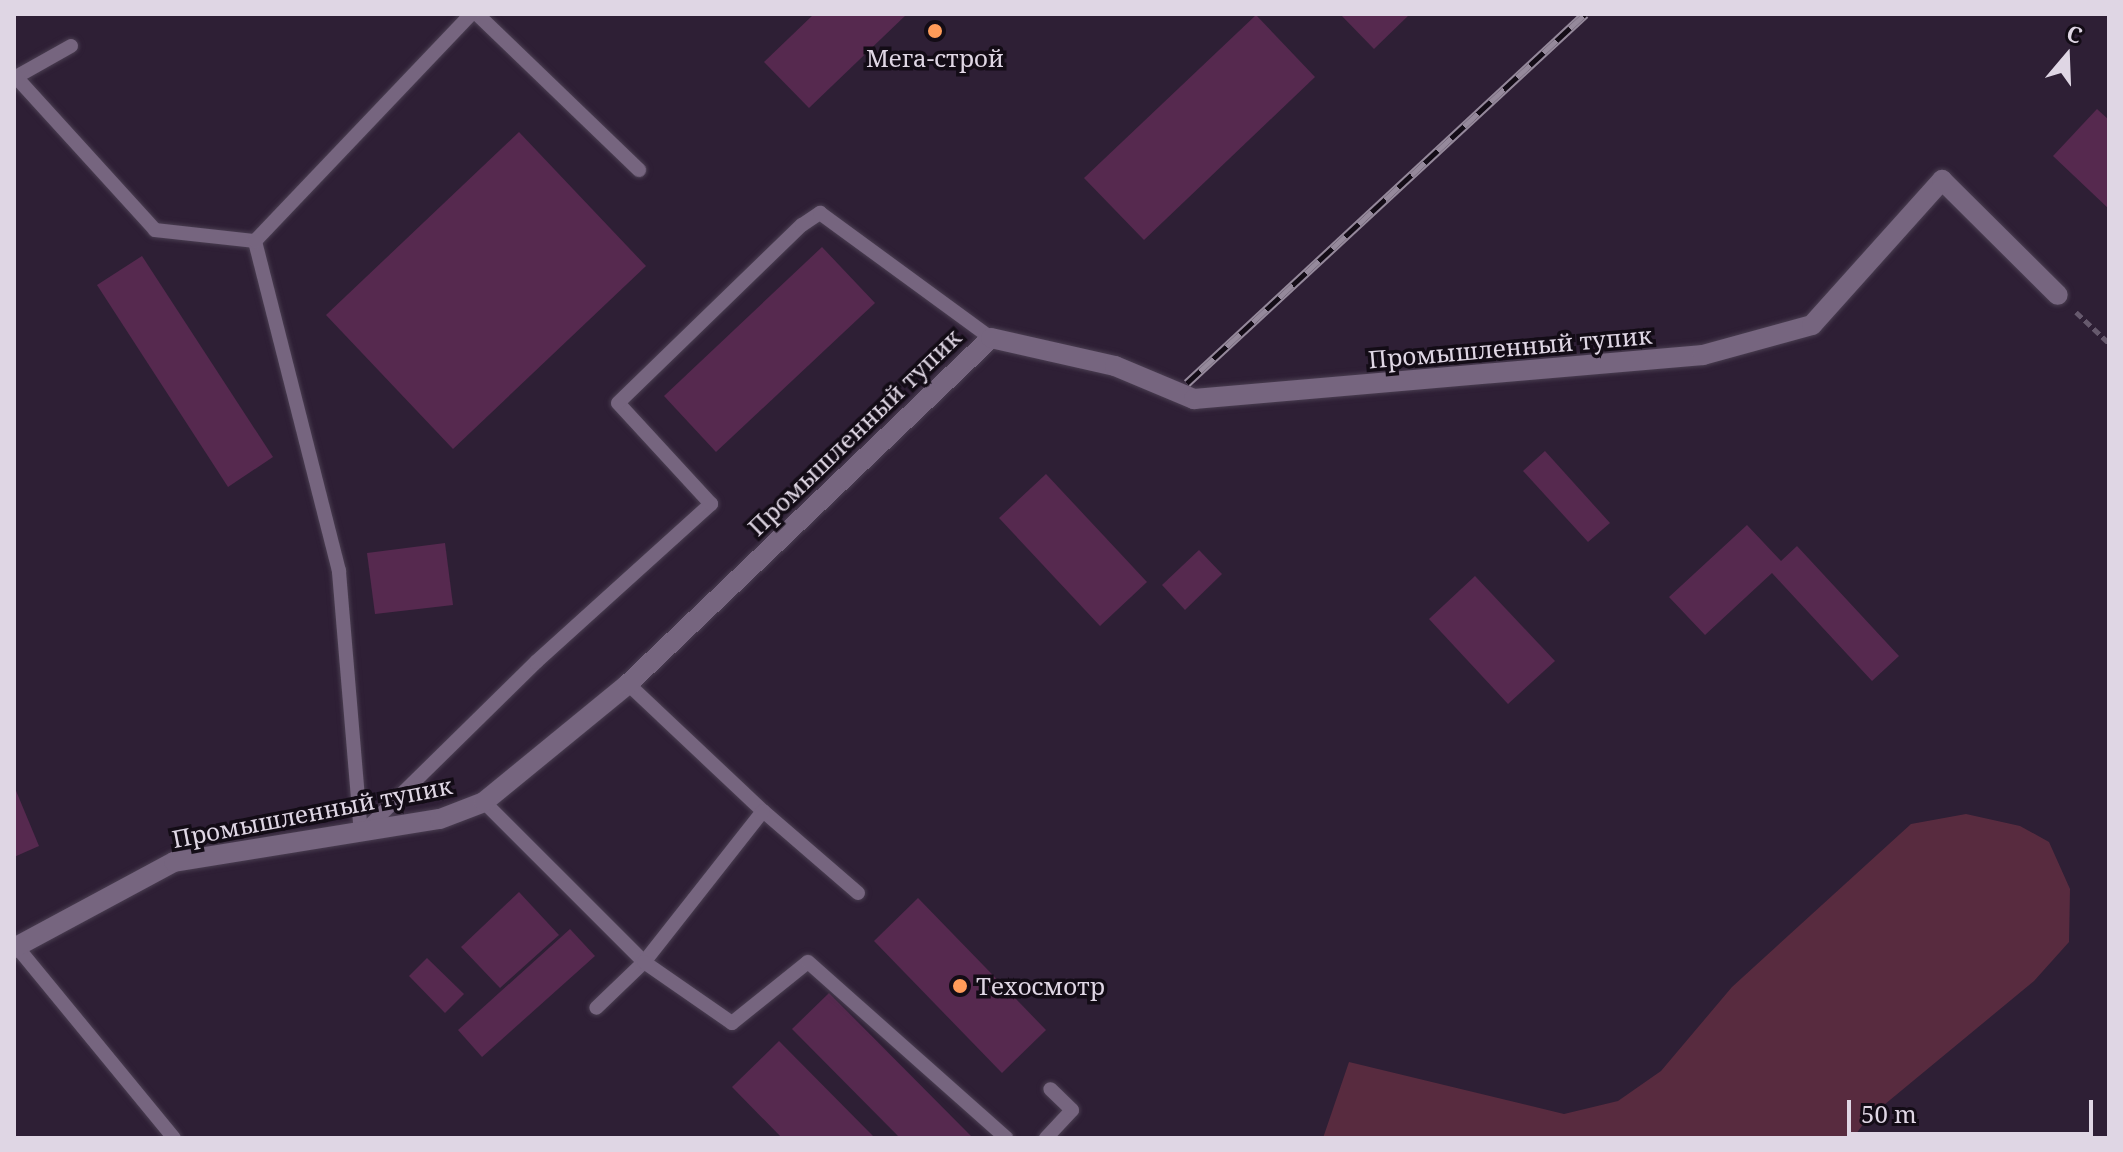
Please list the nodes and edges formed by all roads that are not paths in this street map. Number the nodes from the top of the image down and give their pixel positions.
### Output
1 (474, 14) edge
2 (71, 46) dead end
3 (639, 170) dead end
4 (255, 241) junction
5 (2058, 295) road end
6 (991, 338) junction
7 (628, 684) junction
8 (484, 802) junction
9 (763, 811) junction
10 (361, 834) junction
11 (858, 893) dead end
12 (15, 947) edge
13 (644, 962) junction
14 (596, 1008) dead end
15 (1050, 1089) dead end
16 (174, 1138) edge
17 (1006, 1138) edge
18 (1046, 1138) edge

1 - 3 lane
1 - 4 lane
2 - 4 lane
4 - 10 lane
5 - 6 street, Промышленный тупик
6 - 7 street, Промышленный тупик
6 - 10 lane
7 - 8 street, Промышленный тупик
7 - 9 lane
8 - 10 street, Промышленный тупик
8 - 13 lane
9 - 11 lane
9 - 13 lane
10 - 12 street, Промышленный тупик
12 - 16 lane
13 - 14 lane
13 - 17 lane
15 - 18 lane

